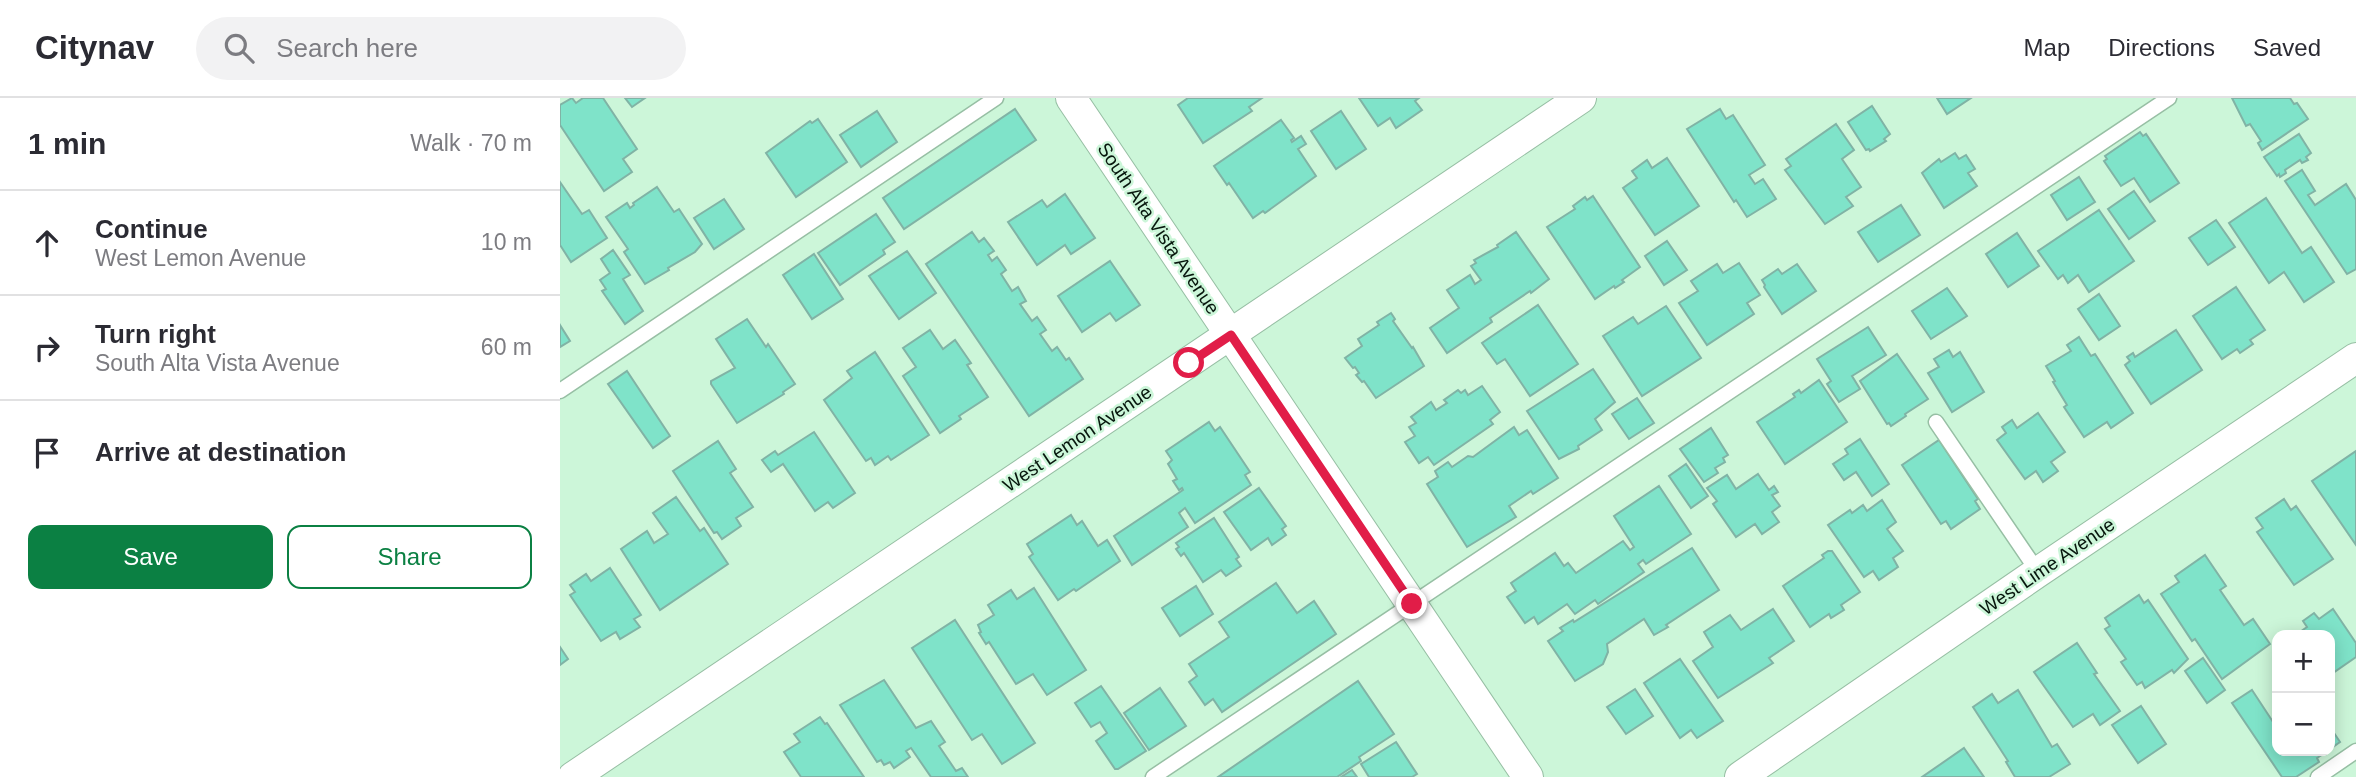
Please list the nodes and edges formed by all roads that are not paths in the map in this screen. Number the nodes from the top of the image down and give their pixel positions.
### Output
1 (996, 98) edge
2 (1071, 98) edge
3 (1581, 98) edge
4 (2169, 98) edge
5 (1231, 335) junction
6 (2356, 358) edge
7 (560, 391) edge
8 (1936, 422) dead end
9 (2038, 572) junction
10 (1412, 604) junction
11 (2356, 751) edge
12 (573, 777) edge
13 (1153, 777) edge
14 (1528, 777) edge
15 (1740, 777) edge
16 (2318, 777) edge

1 - 7 lane
2 - 5 street, South Alta Vista Avenue
3 - 5 street, West Lemon Avenue
4 - 10 lane
5 - 10 street, South Alta Vista Avenue
5 - 12 street, West Lemon Avenue
6 - 9 street, West Lime Avenue
8 - 9 lane
9 - 15 street, West Lime Avenue
10 - 13 lane
10 - 14 street, South Alta Vista Avenue
11 - 16 lane

